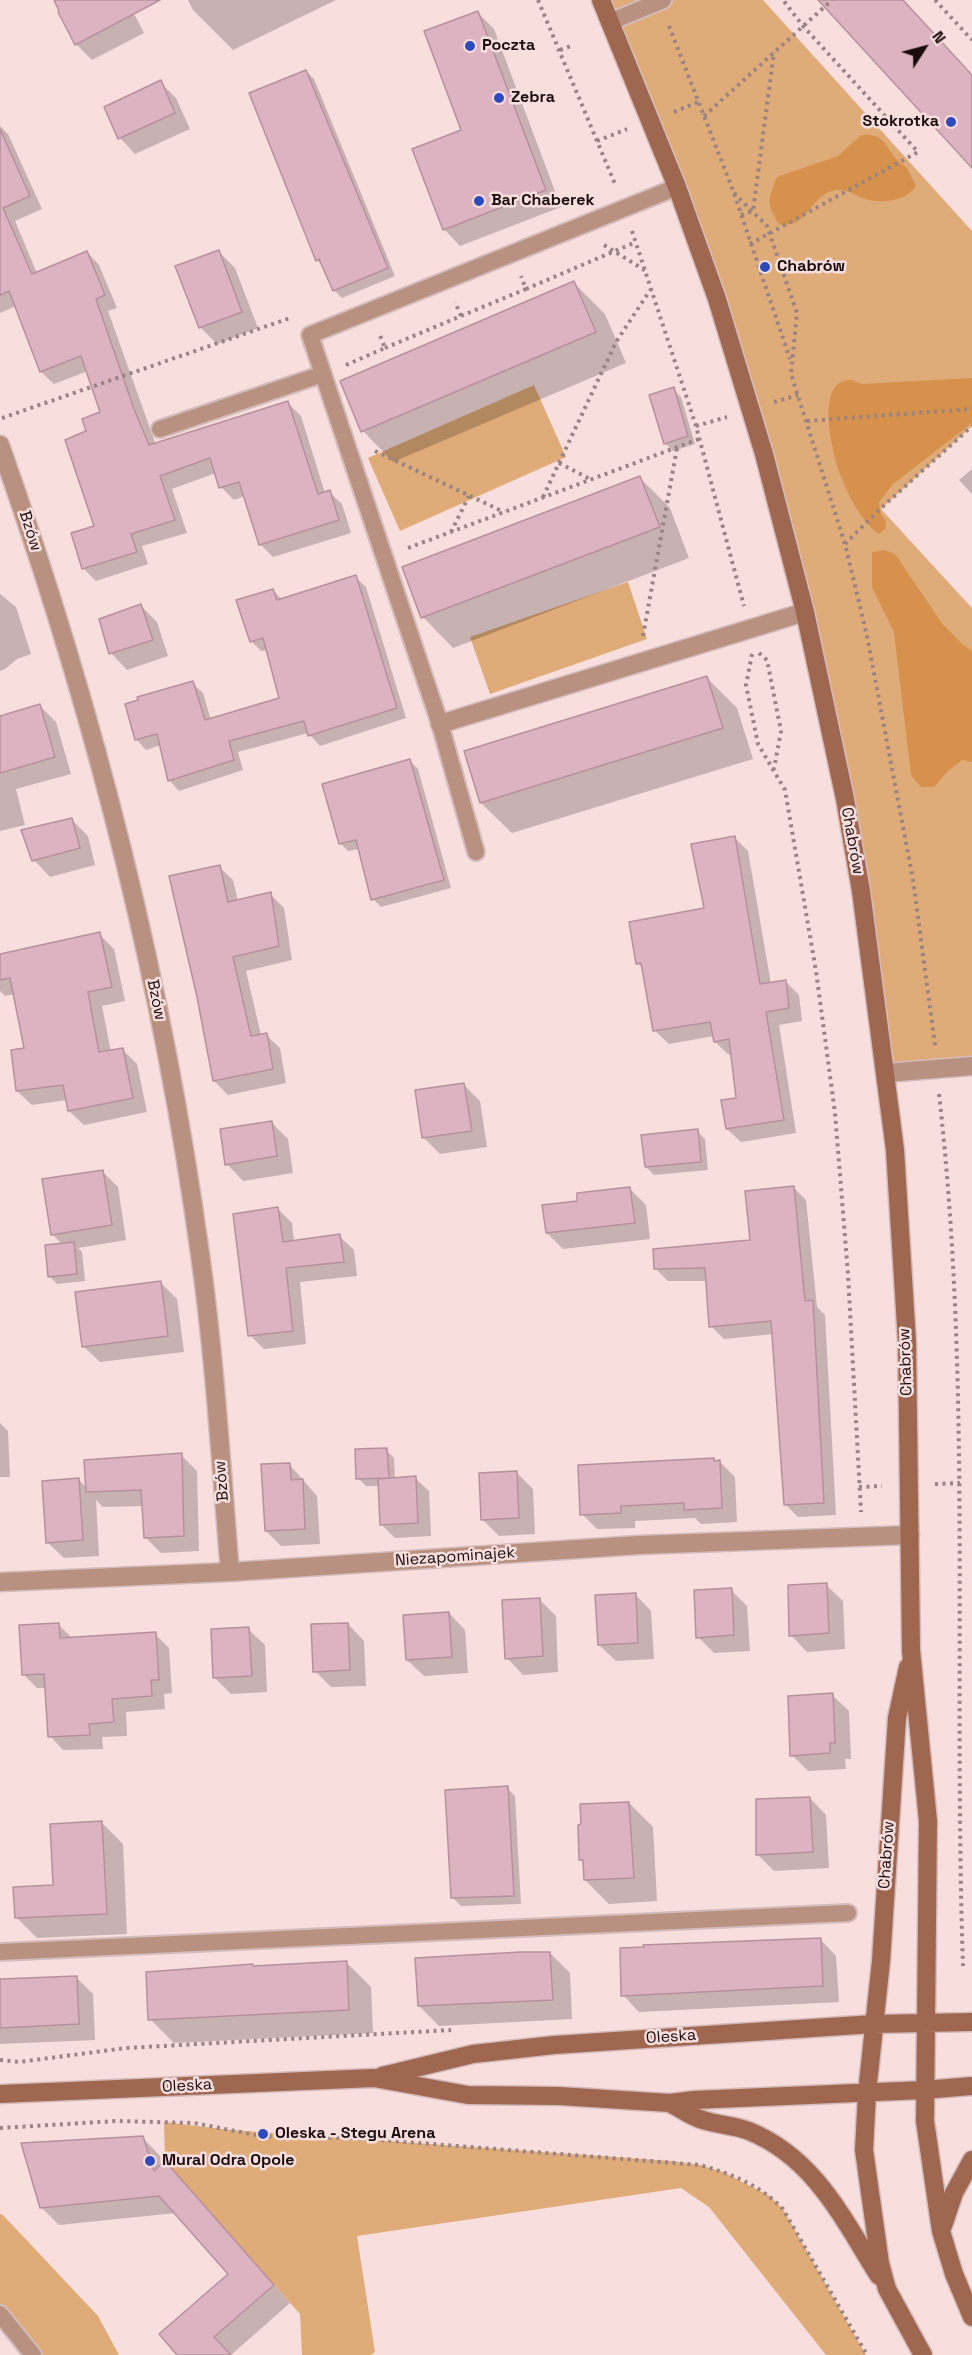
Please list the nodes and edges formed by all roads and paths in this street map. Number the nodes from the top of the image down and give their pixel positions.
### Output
1 (538, 0) edge
2 (601, 0) edge
3 (783, 0) edge
4 (832, 0) edge
5 (935, 0) edge
6 (661, 1) edge
7 (610, 22) junction
8 (803, 26) junction
9 (972, 40) edge
10 (572, 46) dead end
11 (560, 50) junction
12 (774, 52) junction
13 (704, 117) junction
14 (677, 187) junction
15 (734, 193) junction
16 (624, 209) junction
17 (753, 211) junction
18 (741, 215) junction
19 (579, 226) junction
20 (770, 233) junction
21 (636, 242) junction
22 (750, 244) junction
23 (613, 251) junction
24 (512, 254) junction
25 (646, 271) junction
26 (446, 280) junction
27 (652, 288) junction
28 (526, 289) junction
29 (369, 311) junction
30 (461, 316) junction
31 (291, 318) dead end
32 (385, 348) junction
33 (323, 374) junction
34 (972, 409) edge
35 (0, 419) edge
36 (807, 420) dead end
37 (972, 426) edge
38 (160, 429) dead end
39 (343, 435) junction
40 (699, 439) junction
41 (0, 445) edge
42 (677, 448) junction
43 (559, 463) junction
44 (592, 480) junction
45 (469, 496) junction
46 (543, 498) junction
47 (505, 512) junction
48 (450, 532) junction
49 (845, 544) dead end
50 (384, 557) junction
51 (742, 600) dead end
52 (805, 612) junction
53 (638, 664) junction
54 (440, 724) junction
55 (774, 769) junction
56 (476, 852) dead end
57 (972, 1066) edge
58 (886, 1074) junction
59 (910, 1535) junction
60 (864, 1536) junction
61 (230, 1572) junction
62 (0, 1582) edge
63 (911, 1650) junction
64 (961, 1912) dead end
65 (848, 1913) dead end
66 (0, 1952) edge
67 (963, 1966) dead end
68 (972, 2022) edge
69 (926, 2023) junction
70 (874, 2024) junction
71 (461, 2029) dead end
72 (0, 2060) edge
73 (374, 2078) junction
74 (972, 2086) edge
75 (924, 2090) junction
76 (867, 2093) junction
77 (0, 2094) edge
78 (670, 2103) junction
79 (0, 2128) edge
80 (972, 2160) edge
81 (941, 2231) junction
82 (887, 2289) junction
83 (0, 2314) edge
84 (972, 2317) edge
85 (33, 2355) edge
86 (867, 2355) edge
87 (923, 2355) edge

1 - 11 path
2 - 7 street, Chabrów
3 - 8 path
4 - 8 path
5 - 9 path
6 - 7 lane
6 - 13 path
7 - 14 street, Chabrów
8 - 12 path
8 - 20 path
10 - 11 path
11 - 16 path
12 - 13 path
12 - 17 path
13 - 15 path
14 - 16 lane
14 - 52 street, Chabrów
15 - 17 path
15 - 18 path
16 - 19 lane
16 - 21 path
17 - 18 path
17 - 20 path
18 - 22 path
19 - 23 path
19 - 24 lane
20 - 22 path
20 - 22 path
21 - 23 path
21 - 25 path
23 - 25 path
23 - 28 path
24 - 26 lane
24 - 28 path
25 - 27 path
26 - 29 lane
26 - 30 path
27 - 40 path
27 - 43 path
28 - 30 path
29 - 32 path
29 - 33 lane
30 - 32 path
31 - 35 path
32 - 33 path
33 - 38 lane
33 - 39 lane
34 - 36 path
37 - 49 path
39 - 45 path
39 - 50 lane
40 - 42 path
40 - 51 path
41 - 61 street, Bzów
42 - 44 path
42 - 53 path
43 - 44 path
43 - 46 path
44 - 46 path
45 - 47 path
45 - 48 path
46 - 47 path
47 - 48 path
48 - 50 path
50 - 54 lane
52 - 53 street
52 - 58 street, Chabrów
53 - 54 street
54 - 56 lane
55 - 55 path
55 - 60 path
57 - 58 street
58 - 59 street, Chabrów
59 - 60 street, Niezapominajek
59 - 63 street, Chabrów
60 - 61 street, Niezapominajek
61 - 62 street, Niezapominajek
63 - 69 street, Chabrów
63 - 70 street, Chabrów
64 - 67 path
65 - 66 lane
68 - 69 street, Oleska
69 - 70 street, Oleska
69 - 75 street, Chabrów
70 - 73 street, Oleska
70 - 76 street, Chabrów
71 - 72 path
73 - 77 street, Oleska
73 - 78 street, Oleska
74 - 75 street, Oleska
75 - 76 street, Oleska
75 - 81 street, Chabrów
76 - 78 street, Oleska
76 - 82 street, Chabrów
78 - 82 street
79 - 86 path
80 - 81 street
81 - 84 street, Chabrów
82 - 87 street
83 - 85 lane

